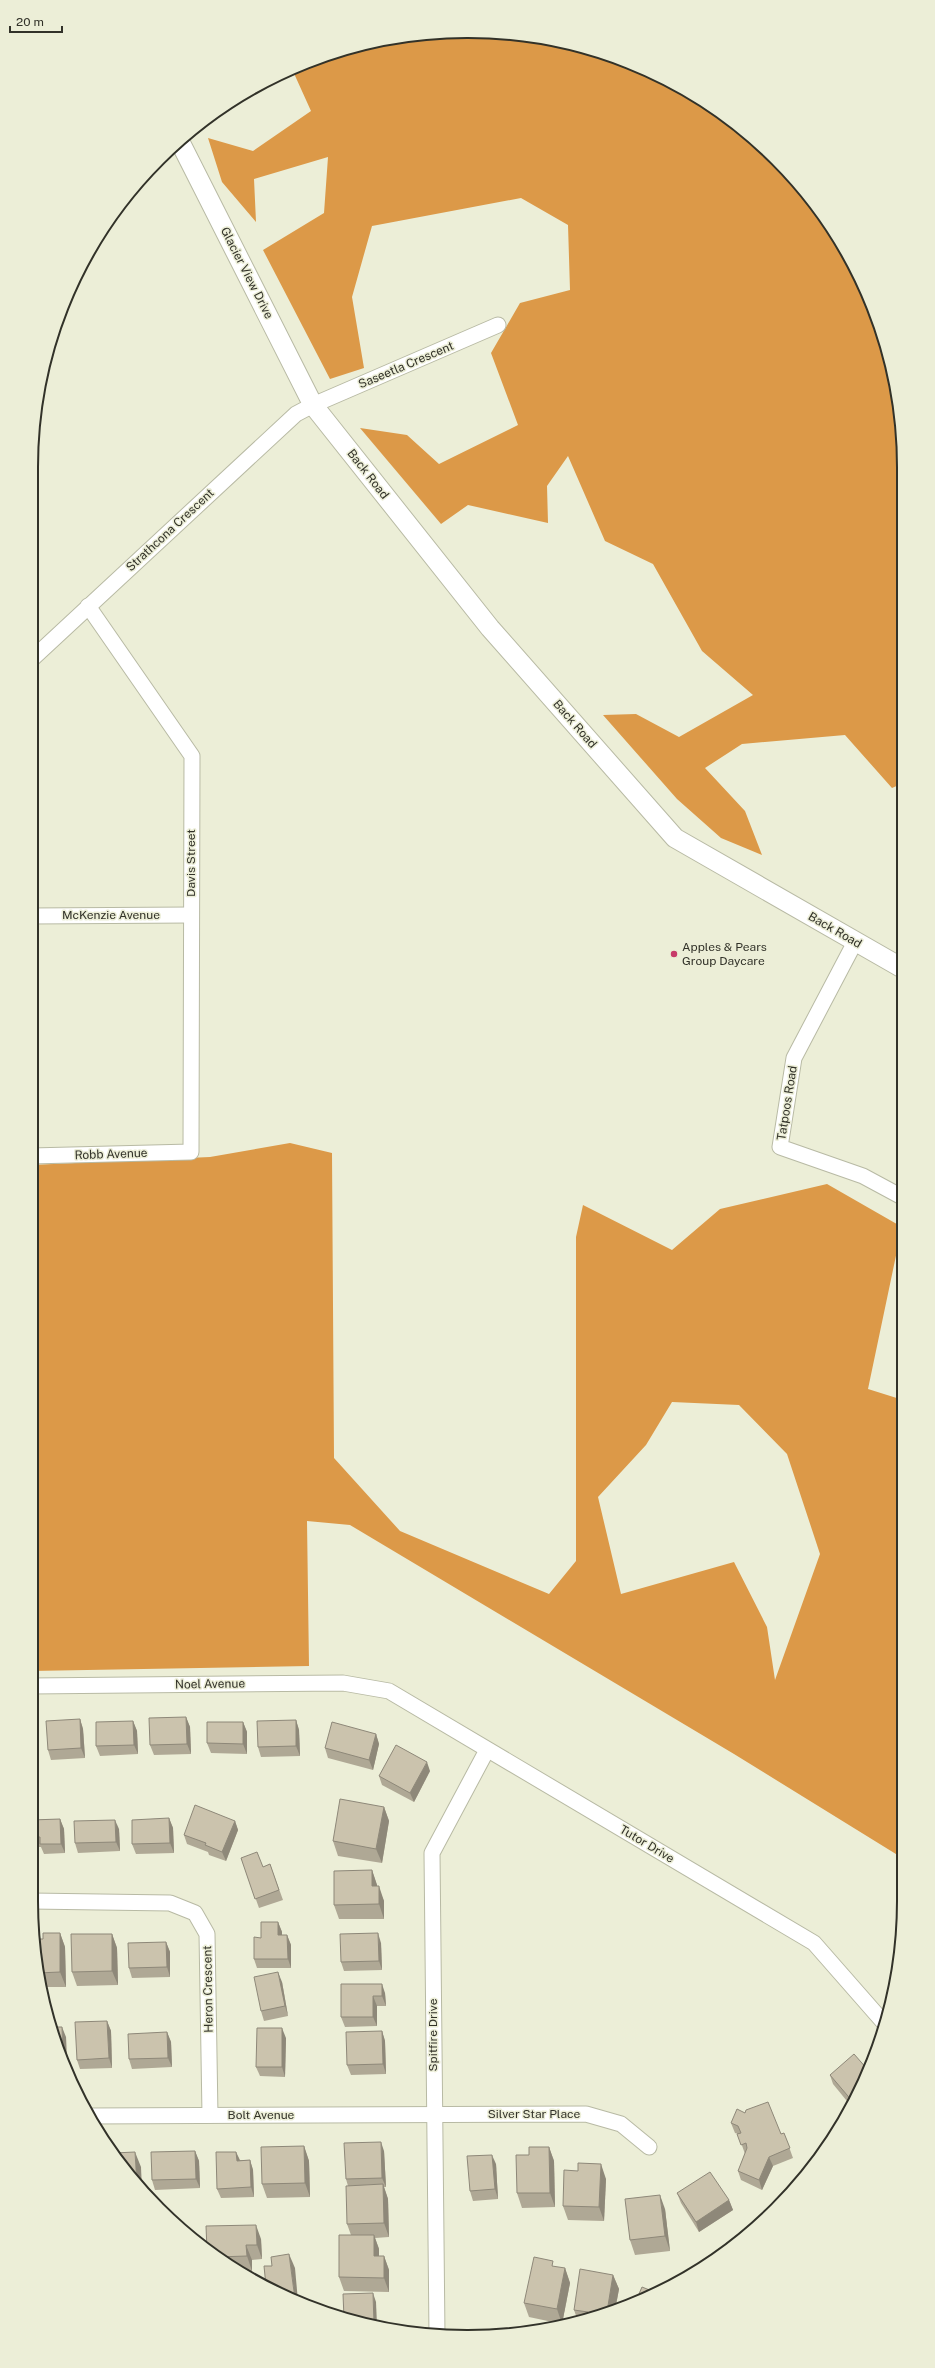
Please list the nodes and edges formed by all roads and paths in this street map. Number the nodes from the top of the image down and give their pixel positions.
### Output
1 (182, 147) edge
2 (498, 325) dead end
3 (313, 405) junction
4 (88, 606) junction
5 (38, 653) edge
6 (191, 915) junction
7 (38, 916) edge
8 (856, 942) junction
9 (897, 965) edge
10 (191, 1152) joint
11 (38, 1156) edge
12 (897, 1194) edge
13 (38, 1686) edge
14 (388, 1691) joint
15 (488, 1750) junction
16 (38, 1901) edge
17 (880, 2018) edge
18 (433, 2114) junction
19 (210, 2115) junction
20 (97, 2116) edge
21 (649, 2147) dead end
22 (437, 2329) edge

1 - 3 street, Glacier View Drive
2 - 3 street, Saseetla Crescent
3 - 4 street, Strathcona Crescent
3 - 8 street, Back Road
4 - 5 street, Strathcona Crescent
4 - 6 street, Davis Street
6 - 7 street, McKenzie Avenue
6 - 10 street, Davis Street
8 - 9 street, Back Road
8 - 12 street, Tatpoos Road
10 - 11 street, Robb Avenue
13 - 14 street, Noel Avenue
14 - 15 street, Tutor Drive
15 - 17 street, Tutor Drive
15 - 18 street, Spitfire Drive
16 - 19 street, Heron Crescent
18 - 19 street, Bolt Avenue
18 - 21 street, Silver Star Place
18 - 22 street, Spitfire Drive
19 - 20 street, Bolt Avenue

